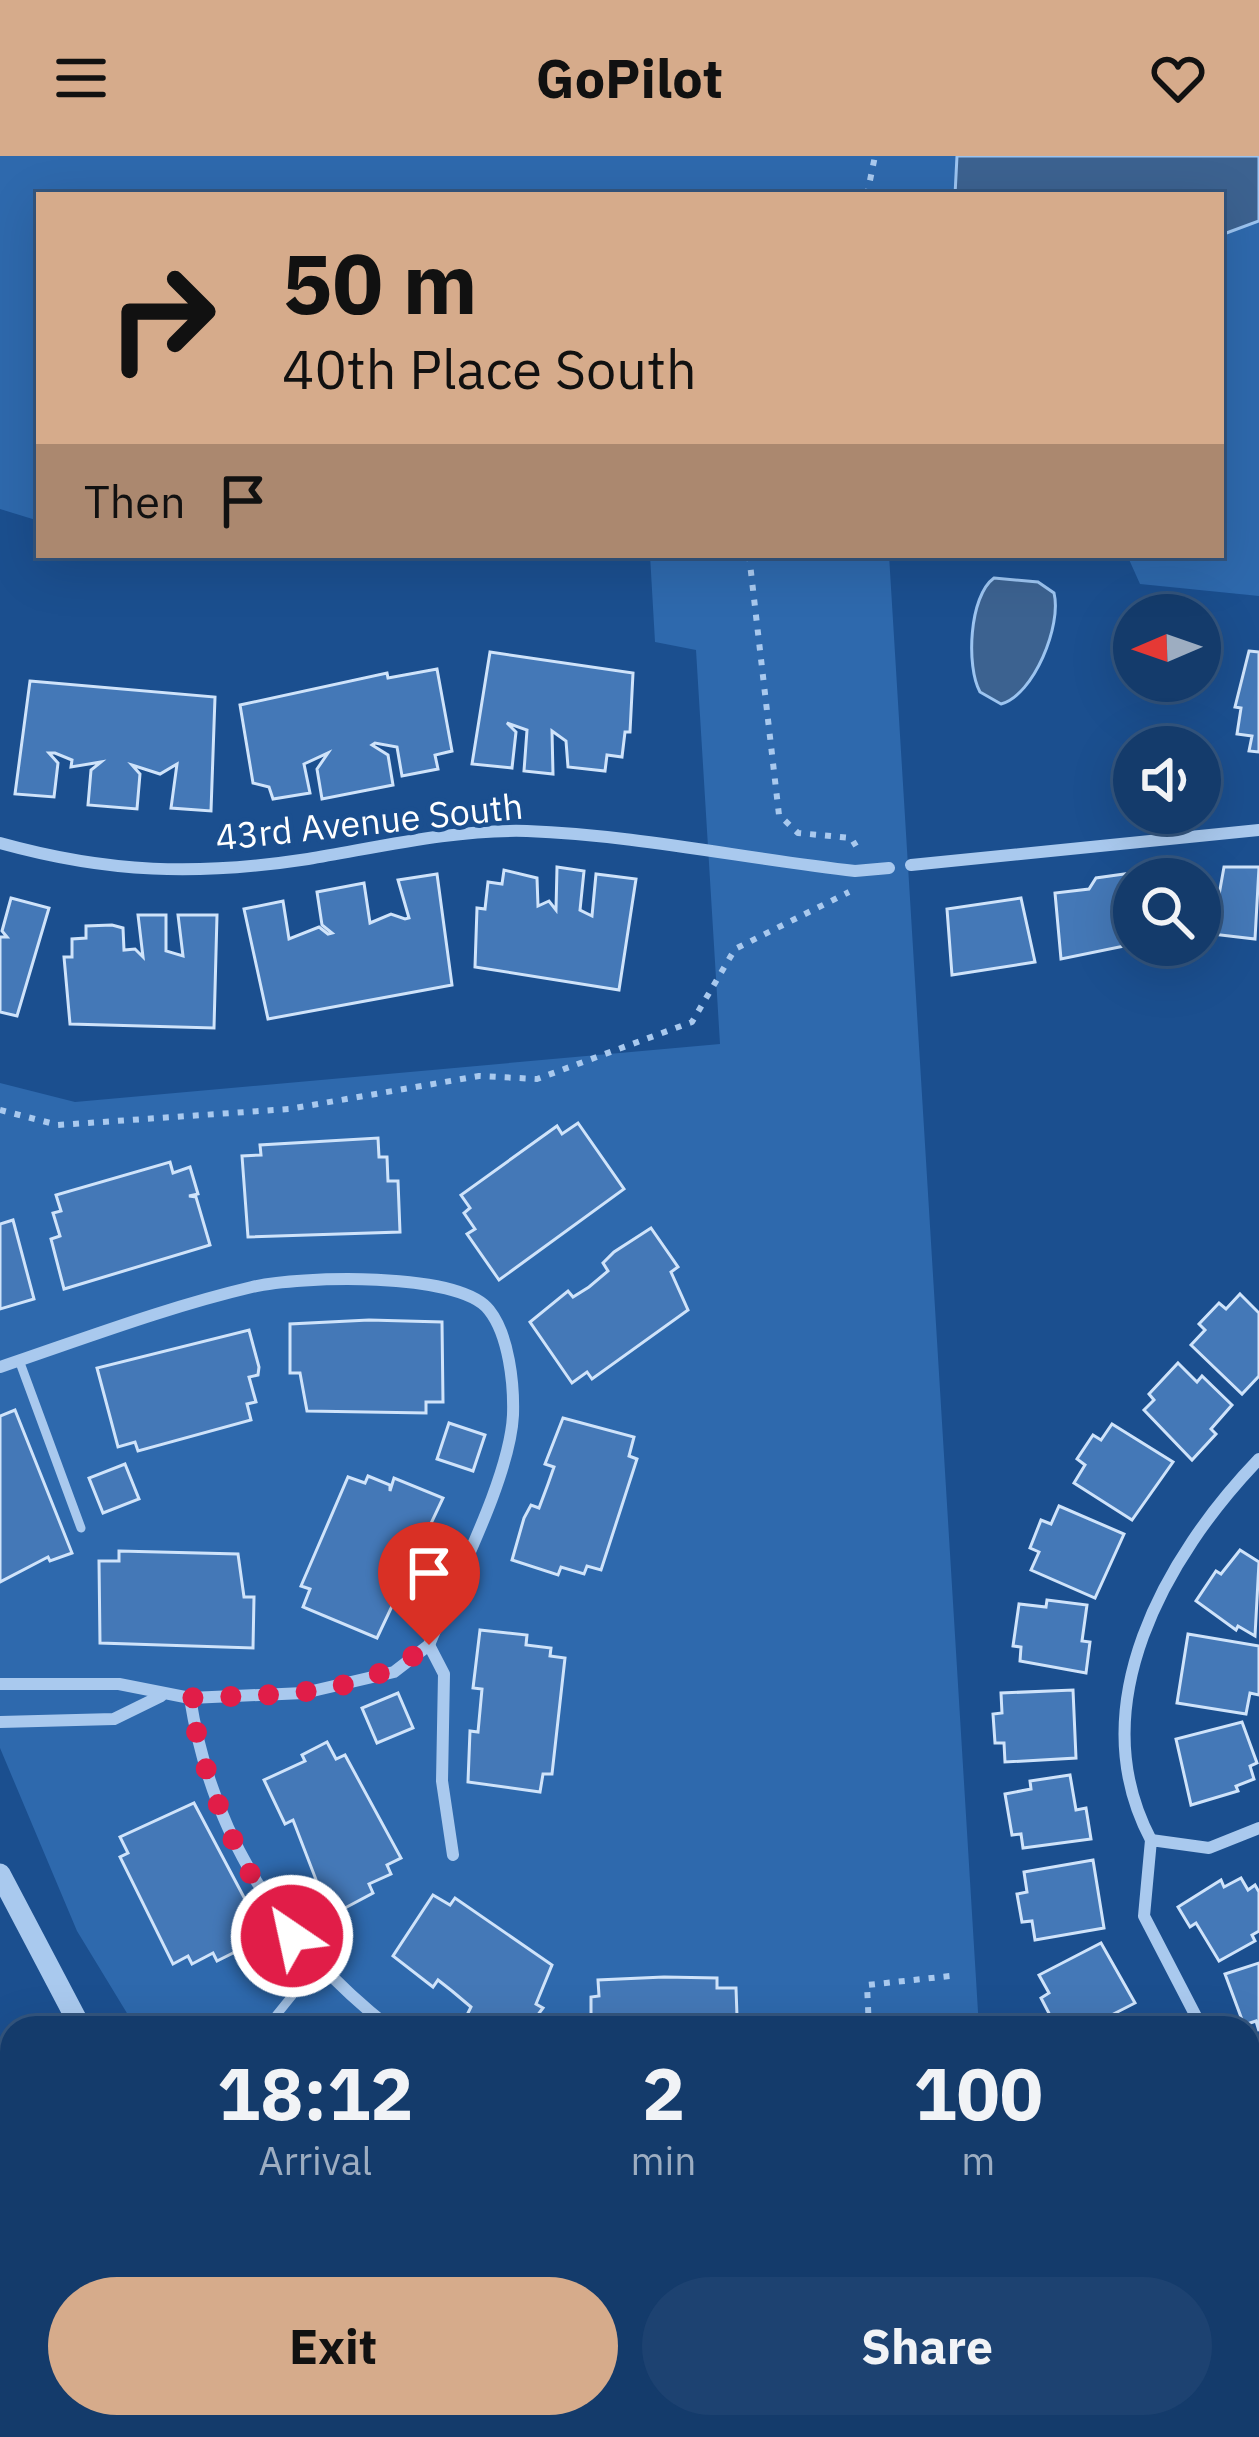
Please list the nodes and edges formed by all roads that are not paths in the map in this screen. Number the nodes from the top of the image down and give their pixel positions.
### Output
1 (1259, 830) edge
2 (0, 843) edge
3 (911, 865) dead end
4 (889, 868) dead end
5 (20, 1360) junction
6 (0, 1366) edge
7 (1259, 1460) edge
8 (81, 1528) dead end
9 (429, 1645) junction
10 (0, 1684) edge
11 (162, 1695) junction
12 (190, 1698) junction
13 (0, 1722) edge
14 (1259, 1828) edge
15 (1150, 1840) junction
16 (453, 1856) dead end
17 (0, 1874) edge
18 (316, 1966) junction
19 (75, 2016) edge
20 (276, 2016) edge
21 (375, 2016) edge
22 (1196, 2016) edge

1 - 3 street
2 - 4 street, 43rd Avenue South
5 - 6 street
5 - 8 lane
5 - 9 street
7 - 15 street
9 - 12 street
9 - 16 street
10 - 11 street
11 - 12 street
11 - 13 street
12 - 18 street
14 - 15 street
15 - 22 street
17 - 19 street
18 - 20 lane
18 - 21 street

